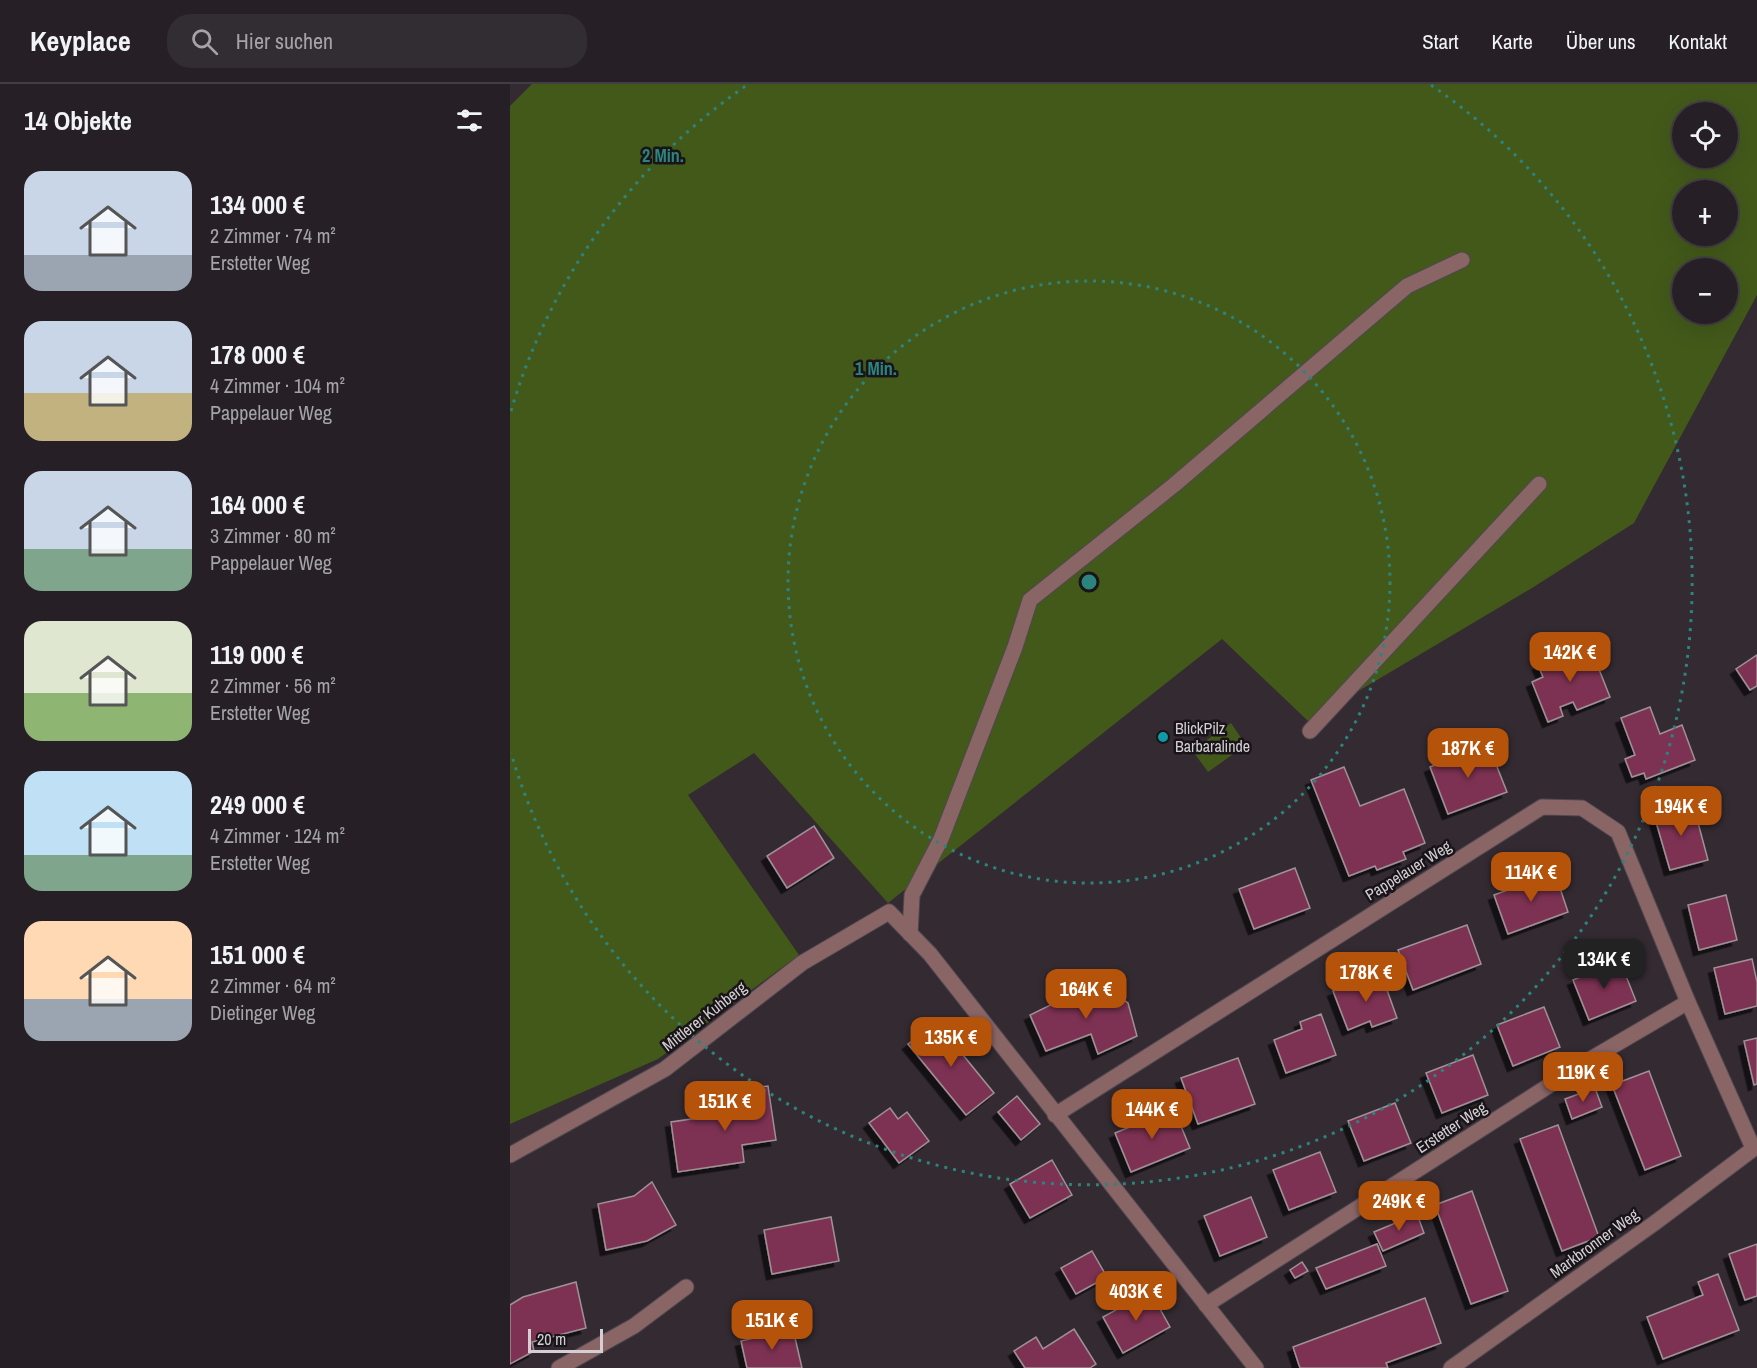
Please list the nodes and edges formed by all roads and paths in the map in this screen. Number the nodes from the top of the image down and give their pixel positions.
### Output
1 (1462, 260) dead end
2 (1539, 484) dead end
3 (1310, 731) dead end
4 (910, 934) junction
5 (1688, 1002) junction
6 (1055, 1115) junction
7 (1755, 1147) edge
8 (510, 1155) edge
9 (686, 1287) dead end
10 (1206, 1305) junction
11 (559, 1368) edge
12 (1256, 1368) edge
13 (1451, 1368) edge

1 - 4 street
2 - 3 street
4 - 6 street
4 - 8 street, Mittlerer Kuhberg
5 - 6 street, Pappelauer Weg
5 - 7 street, Pappelauer Weg
5 - 10 street, Erstetter Weg
6 - 10 street
7 - 13 street, Markbronner Weg
9 - 11 street
10 - 12 street

